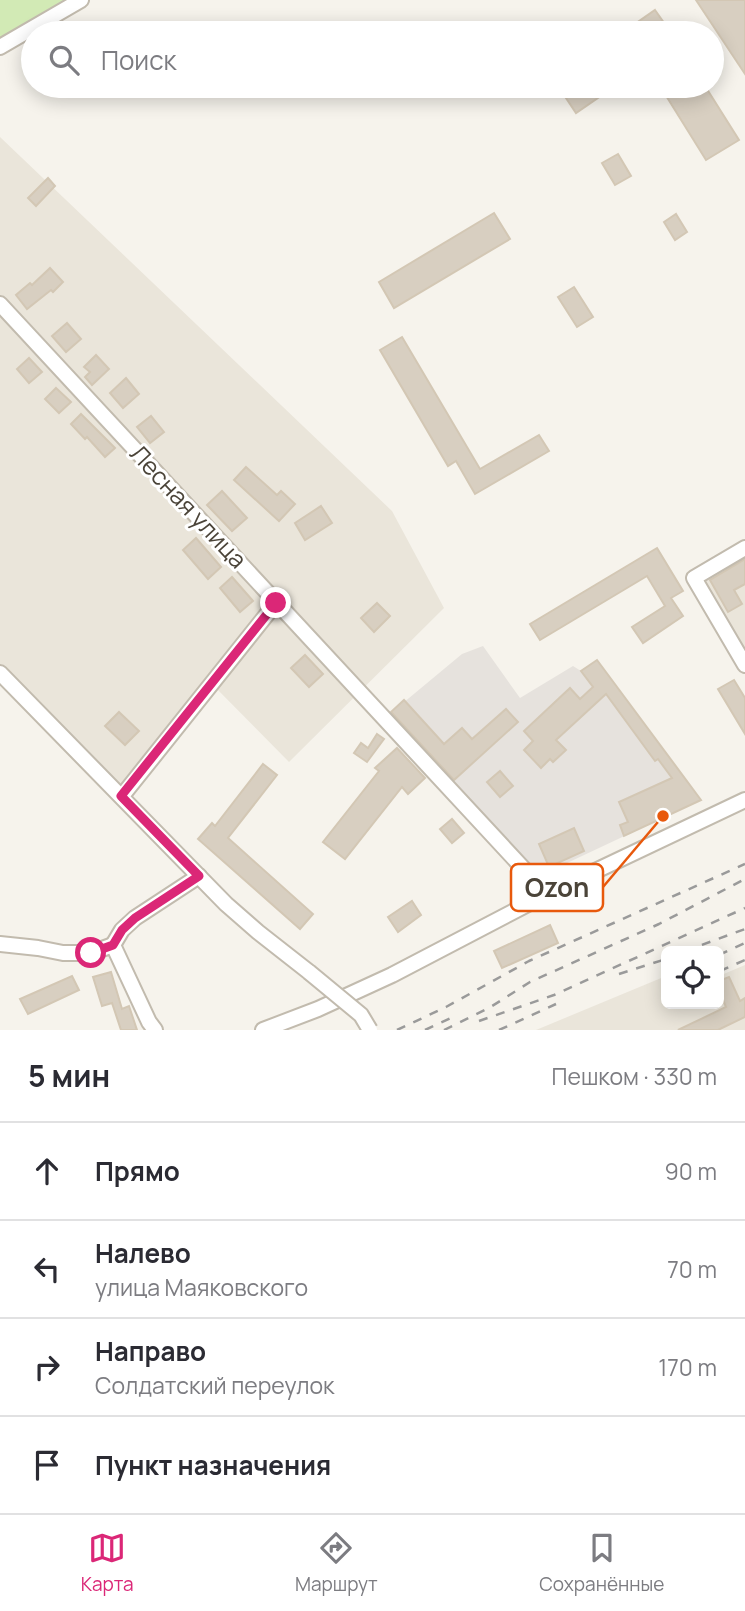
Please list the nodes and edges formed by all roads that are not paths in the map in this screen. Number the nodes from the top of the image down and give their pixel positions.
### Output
1 (81, 0) edge
2 (45, 21) edge
3 (21, 35) edge
4 (0, 47) edge
5 (0, 304) edge
6 (745, 548) edge
7 (276, 603) junction
8 (745, 664) edge
9 (0, 673) edge
10 (121, 796) junction
11 (745, 800) edge
12 (199, 876) junction
13 (547, 894) junction
14 (0, 943) edge
15 (113, 945) junction
16 (155, 1030) edge
17 (264, 1030) edge
18 (370, 1030) edge

1 - 2 street
3 - 4 street
5 - 7 street, Лесная улица
6 - 8 street
7 - 10 street
7 - 13 street, Лесная улица
9 - 10 street
10 - 12 street
11 - 13 street
12 - 15 street
12 - 18 street, bridge
13 - 17 street
14 - 15 street
15 - 16 street

